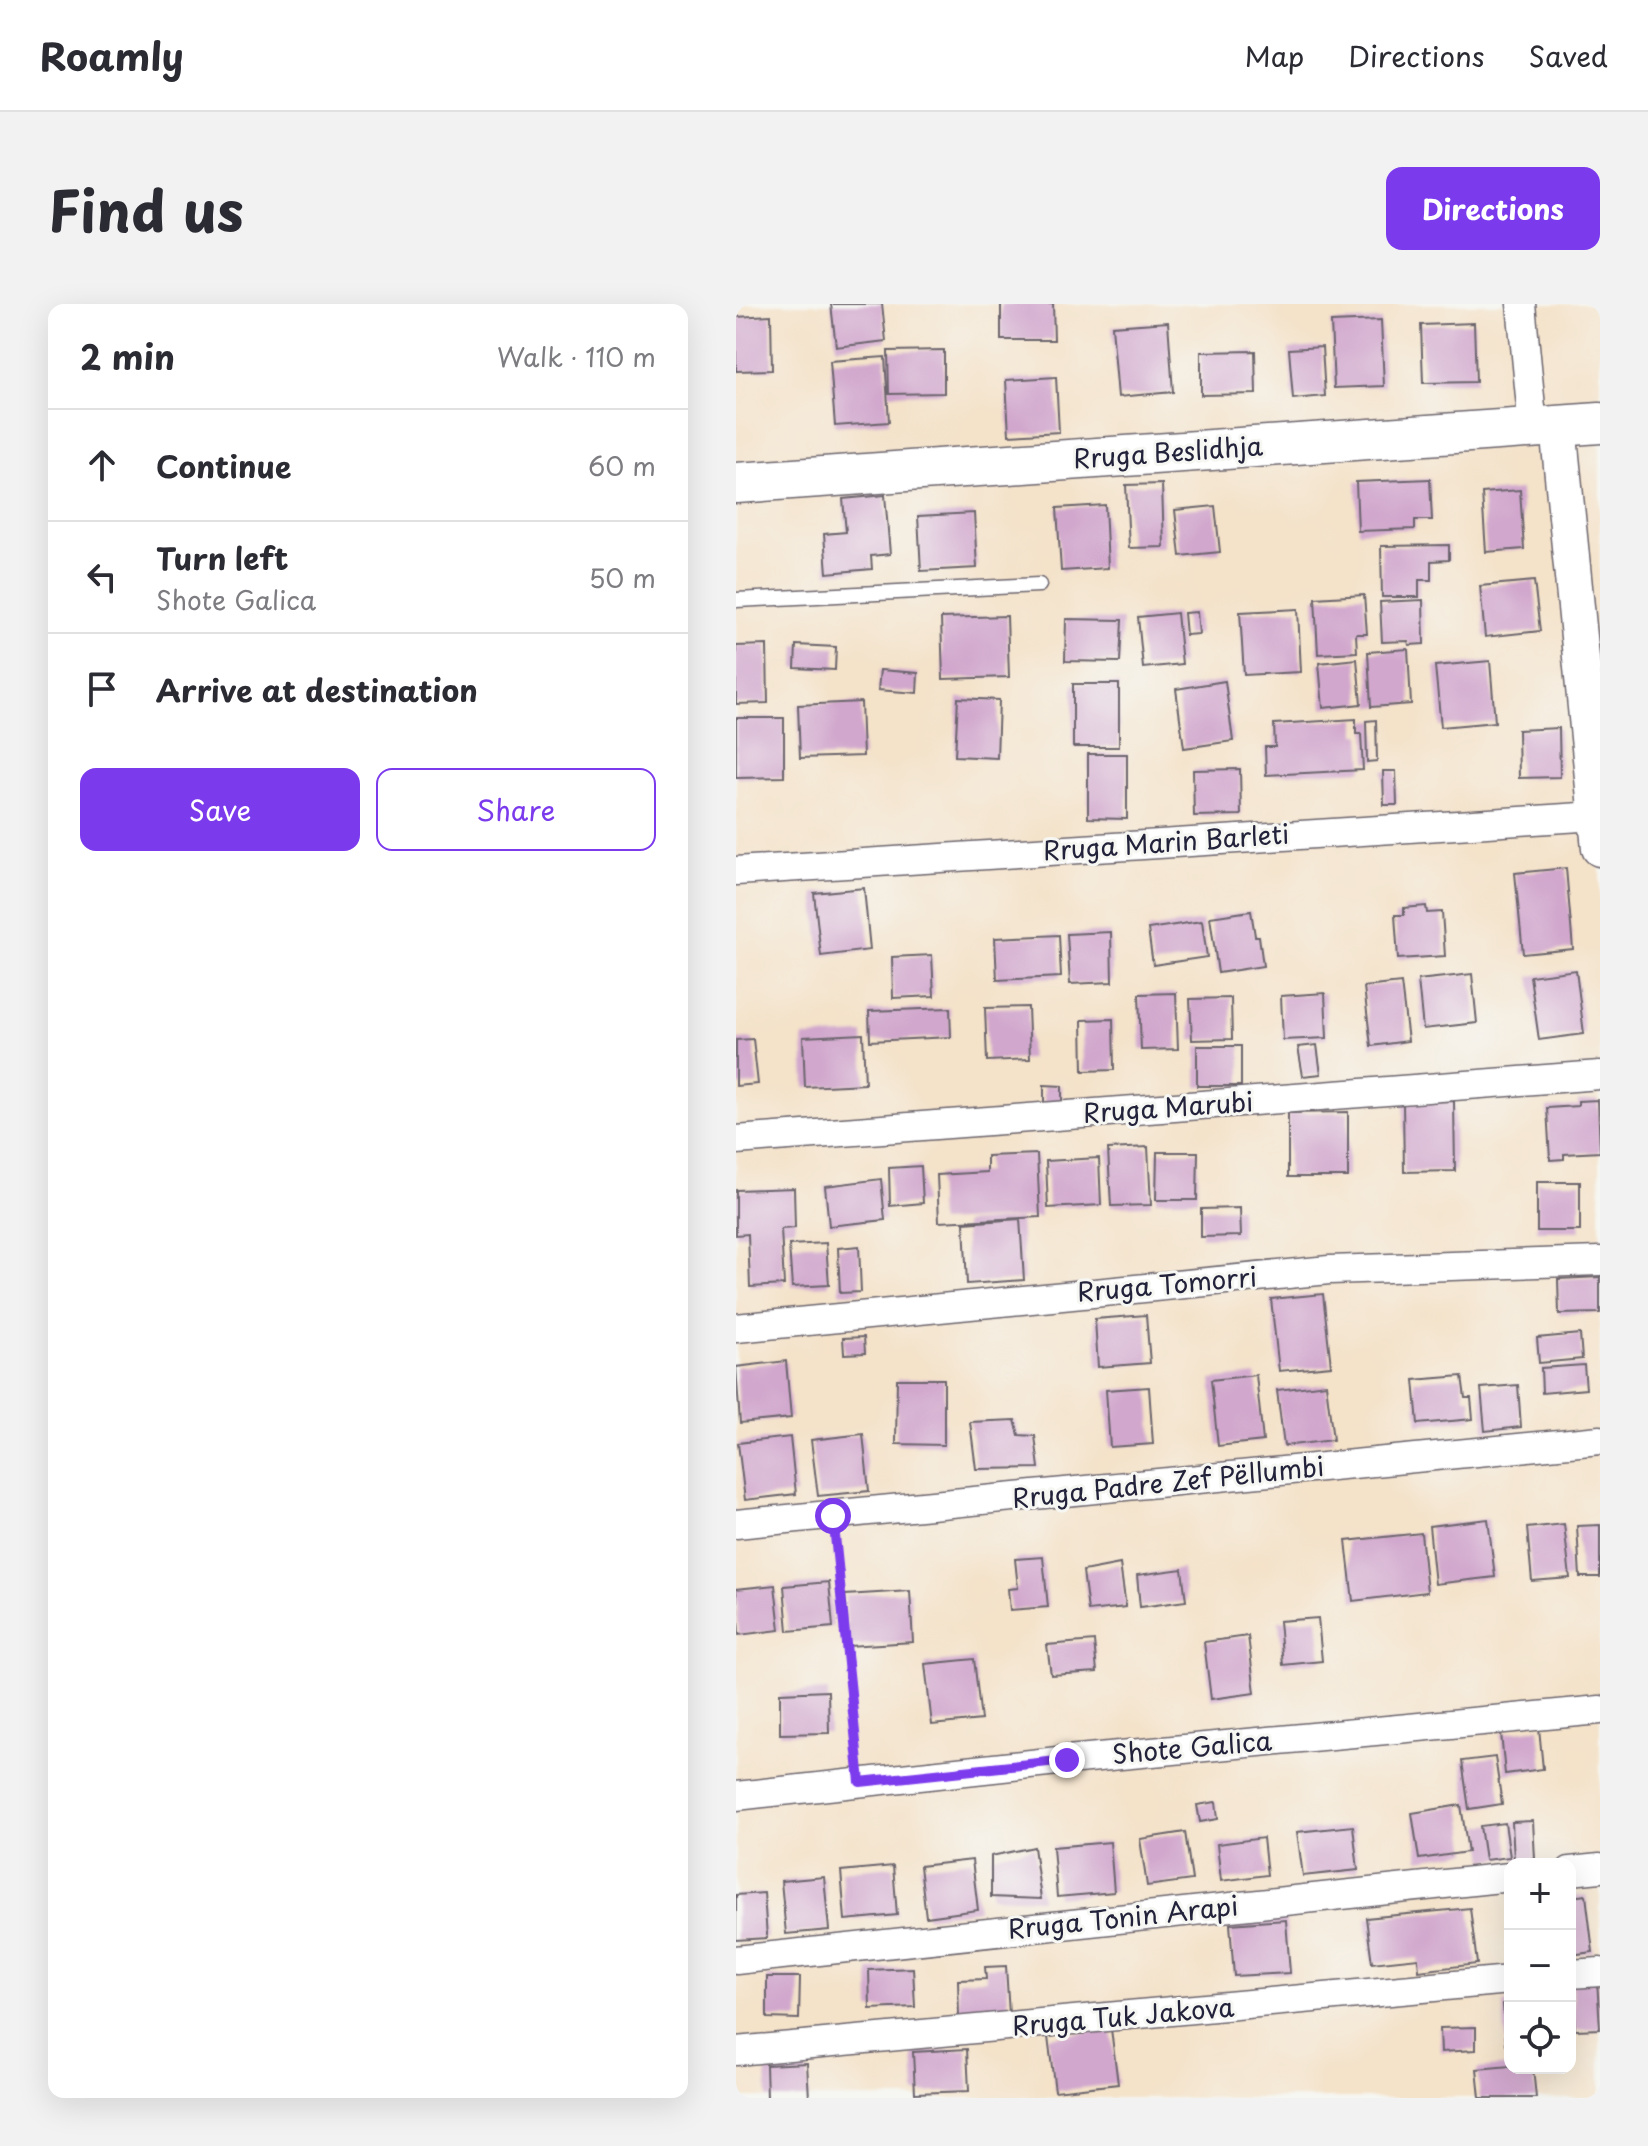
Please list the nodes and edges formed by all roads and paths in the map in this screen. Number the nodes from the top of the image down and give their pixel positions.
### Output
1 (1521, 304) edge
2 (1600, 423) edge
3 (1546, 427) junction
4 (736, 483) edge
5 (1039, 585) dead end
6 (736, 600) edge
7 (1598, 832) edge
8 (736, 871) edge
9 (1600, 1075) edge
10 (736, 1140) edge
11 (1600, 1261) edge
12 (736, 1328) edge
13 (1600, 1440) edge
14 (833, 1516) junction
15 (736, 1524) edge
16 (1600, 1710) edge
17 (860, 1782) junction
18 (736, 1796) edge
19 (1600, 1868) edge
20 (1576, 1870) edge
21 (1504, 1878) edge
22 (736, 1960) edge
23 (1600, 1972) edge
24 (1576, 1974) edge
25 (1504, 1981) edge
26 (736, 2051) edge

1 - 3 street
2 - 3 main road, Rruga Beslidhja
3 - 4 main road, Rruga Beslidhja
3 - 7 street
5 - 6 lane
7 - 8 street, Rruga Marin Barleti
9 - 10 street, Rruga Marubi
11 - 12 street, Rruga Tomorri
13 - 14 street, Rruga Padre Zef Pëllumbi
14 - 15 street, Rruga Padre Zef Pëllumbi
14 - 17 path
16 - 17 street, Shote Galica
17 - 18 street, Shote Galica
19 - 20 street
21 - 22 street, Rruga Tonin Arapi
23 - 24 street
25 - 26 street, Rruga Tuk Jakova

